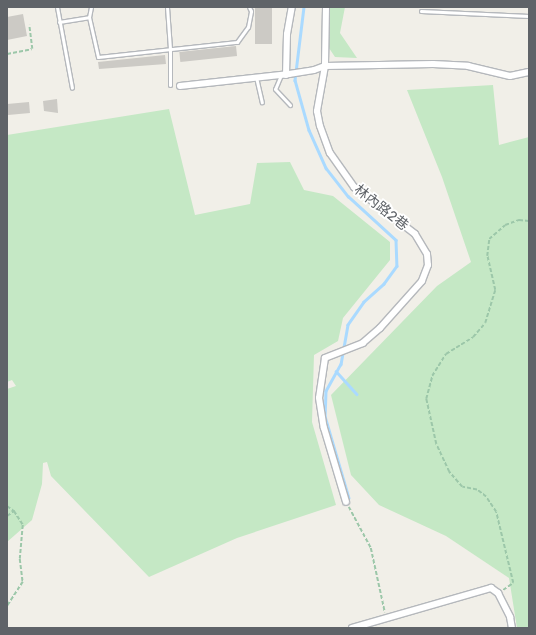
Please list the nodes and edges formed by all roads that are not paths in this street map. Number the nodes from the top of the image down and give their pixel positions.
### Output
1 (57, 7) edge
2 (91, 7) edge
3 (166, 7) edge
4 (249, 7) edge
5 (292, 7) edge
6 (326, 7) edge
7 (421, 11) dead end
8 (529, 16) edge
9 (89, 17) junction
10 (59, 22) junction
11 (170, 49) junction
12 (324, 66) junction
13 (529, 72) edge
14 (285, 75) junction
15 (256, 77) junction
16 (170, 85) dead end
17 (180, 86) dead end
18 (72, 88) dead end
19 (262, 102) dead end
20 (290, 105) dead end
21 (346, 502) road end
22 (352, 628) edge
23 (512, 628) edge

1 - 10 lane
2 - 9 lane
3 - 11 lane
4 - 11 lane
5 - 14 street
6 - 12 street, 林內路2巷
7 - 8 lane
9 - 10 lane
9 - 11 lane
10 - 18 lane
11 - 16 lane
12 - 13 street
12 - 14 street
12 - 21 street, 林內路2巷
14 - 15 street
14 - 20 lane
15 - 17 street
15 - 19 lane
22 - 23 street

